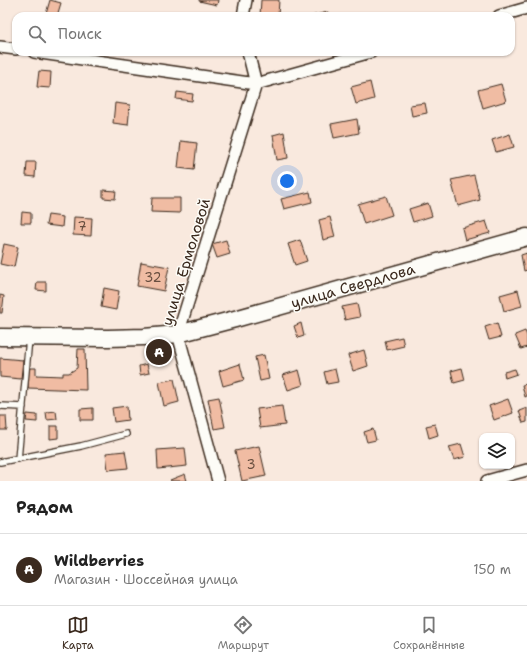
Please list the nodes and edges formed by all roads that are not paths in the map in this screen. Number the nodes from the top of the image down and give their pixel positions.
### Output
1 (246, 0) edge
2 (527, 8) edge
3 (244, 12) edge
4 (513, 12) edge
5 (0, 47) edge
6 (12, 48) edge
7 (62, 56) edge
8 (249, 56) edge
9 (357, 56) edge
10 (256, 84) junction
11 (527, 237) edge
12 (178, 334) junction
13 (0, 337) edge
14 (30, 338) junction
15 (0, 406) edge
16 (23, 407) junction
17 (126, 434) dead end
18 (18, 459) junction
19 (0, 462) edge
20 (527, 470) edge
21 (218, 481) edge
22 (487, 481) edge

1 - 3 street
2 - 4 street
5 - 6 street
7 - 10 street
8 - 10 street
9 - 10 street
10 - 12 street, улица Ермоловой
11 - 12 main road, улица Свердлова
12 - 14 main road, улица Свердлова
12 - 21 street, улица Ермоловой
13 - 14 main road, улица Свердлова
14 - 16 lane
15 - 16 lane
16 - 18 lane
17 - 18 lane
18 - 19 lane
20 - 22 street

